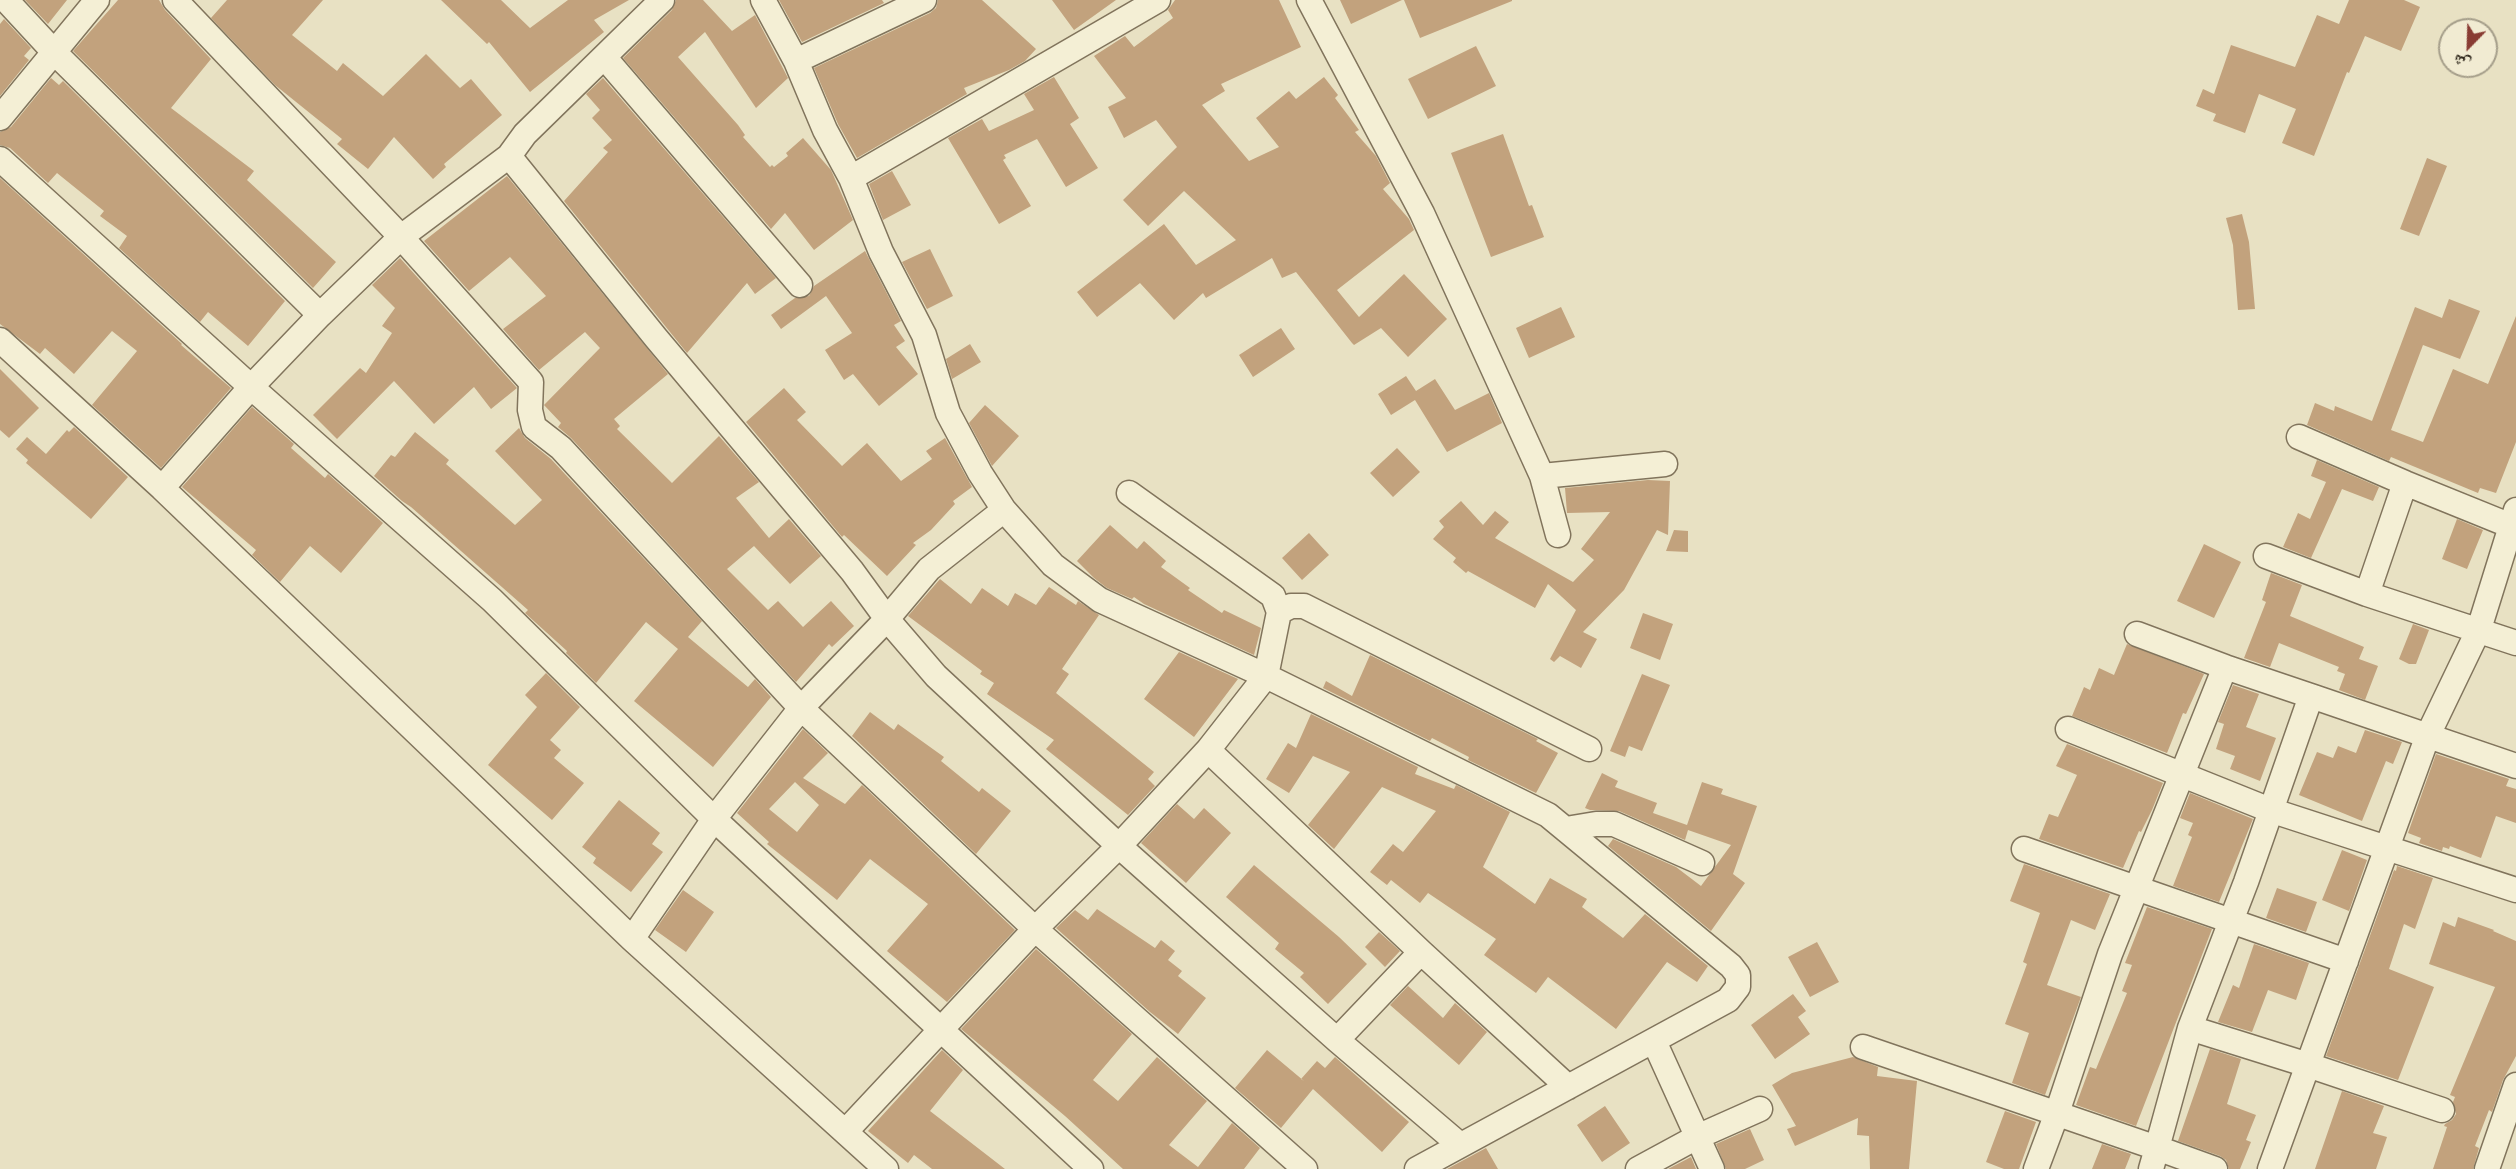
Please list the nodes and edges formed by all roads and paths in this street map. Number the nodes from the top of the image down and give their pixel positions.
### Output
1 (6, 0) edge
2 (98, 0) edge
3 (175, 0) edge
4 (662, 0) edge
5 (763, 0) edge
6 (924, 0) edge
7 (1158, 0) edge
8 (1309, 0) edge
9 (55, 53) junction
10 (605, 58) junction
11 (796, 61) junction
12 (0, 118) edge
13 (509, 156) junction
14 (0, 159) edge
15 (851, 178) junction
16 (401, 237) junction
17 (800, 285) dead end
18 (320, 315) junction
19 (0, 340) edge
20 (251, 387) junction
21 (2299, 437) dead end
22 (1665, 464) dead end
23 (1542, 476) junction
24 (2406, 483) junction
25 (162, 489) junction
26 (1129, 493) dead end
27 (1004, 510) junction
28 (2514, 522) edge
29 (1558, 535) dead end
30 (2266, 556) dead end
31 (2367, 594) junction
32 (1279, 612) junction
33 (887, 619) junction
34 (2479, 629) junction
35 (2137, 634) dead end
36 (2516, 643) edge
37 (2226, 667) junction
38 (1266, 676) junction
39 (2311, 696) junction
40 (801, 708) junction
41 (2068, 729) dead end
42 (2428, 735) junction
43 (1589, 749) dead end
44 (1208, 750) junction
45 (2516, 766) edge
46 (2181, 776) junction
47 (2270, 810) junction
48 (714, 819) junction
49 (1566, 829) junction
50 (1119, 846) junction
51 (2024, 849) dead end
52 (2387, 849) junction
53 (1702, 863) dead end
54 (2136, 888) junction
55 (2516, 890) edge
56 (2231, 921) junction
57 (1035, 929) junction
58 (632, 939) junction
59 (1421, 952) junction
60 (2346, 960) junction
61 (2190, 1028) junction
62 (942, 1030) junction
63 (1337, 1040) junction
64 (1654, 1041) junction
65 (1863, 1047) dead end
66 (2308, 1065) junction
67 (2516, 1085) edge
68 (1568, 1087) junction
69 (1760, 1109) dead end
70 (2442, 1110) dead end
71 (2057, 1113) junction
72 (2509, 1128) edge
73 (846, 1131) junction
74 (1697, 1137) junction
75 (1460, 1145) junction
76 (2154, 1158) edge
77 (886, 1169) edge
78 (1091, 1169) edge
79 (1305, 1169) edge
80 (1417, 1169) edge
81 (1638, 1169) edge
82 (1712, 1169) edge
83 (2036, 1169) edge
84 (2215, 1169) edge
85 (2270, 1169) edge
86 (2487, 1169) edge

1 - 9 street
2 - 9 street
3 - 16 street
4 - 10 street
5 - 11 street
6 - 11 street
7 - 15 street
8 - 23 street
9 - 12 street
9 - 18 street
10 - 13 street
10 - 17 street
11 - 15 street
13 - 16 street
13 - 33 street
14 - 20 street
15 - 27 street
16 - 18 street
16 - 40 street
18 - 20 street
19 - 25 street
20 - 25 street
20 - 48 street
21 - 24 street
22 - 23 street
23 - 29 street
24 - 28 street
24 - 31 street
25 - 58 street
26 - 32 street
27 - 33 street
27 - 38 street
28 - 34 street
30 - 31 street
31 - 34 street
32 - 38 street
32 - 43 street
33 - 40 street
33 - 50 street
34 - 36 street
34 - 42 street
35 - 37 street
37 - 39 street
37 - 46 street
38 - 44 street
38 - 49 street
39 - 42 street
39 - 47 street
40 - 48 street
40 - 57 street
41 - 46 street
42 - 45 street
42 - 52 street
44 - 50 street
44 - 59 street
46 - 47 street
46 - 54 street
47 - 52 street
47 - 56 street
48 - 58 street
48 - 62 street
49 - 53 street
49 - 64 street
50 - 57 street
50 - 63 street
51 - 54 street
52 - 55 street
52 - 60 street
54 - 56 street
54 - 71 street
56 - 60 street
56 - 61 street
57 - 62 street
57 - 79 street
58 - 73 street
59 - 63 street
59 - 68 street
60 - 66 street
61 - 66 street
61 - 76 street
62 - 73 street
62 - 78 street
63 - 75 street
64 - 68 street
64 - 74 street
65 - 71 street
66 - 70 street
66 - 85 street
67 - 72 street
68 - 75 street
69 - 74 street
71 - 76 street
71 - 83 street
72 - 86 street
73 - 77 street
74 - 81 street
74 - 82 street
75 - 80 street
76 - 84 street

